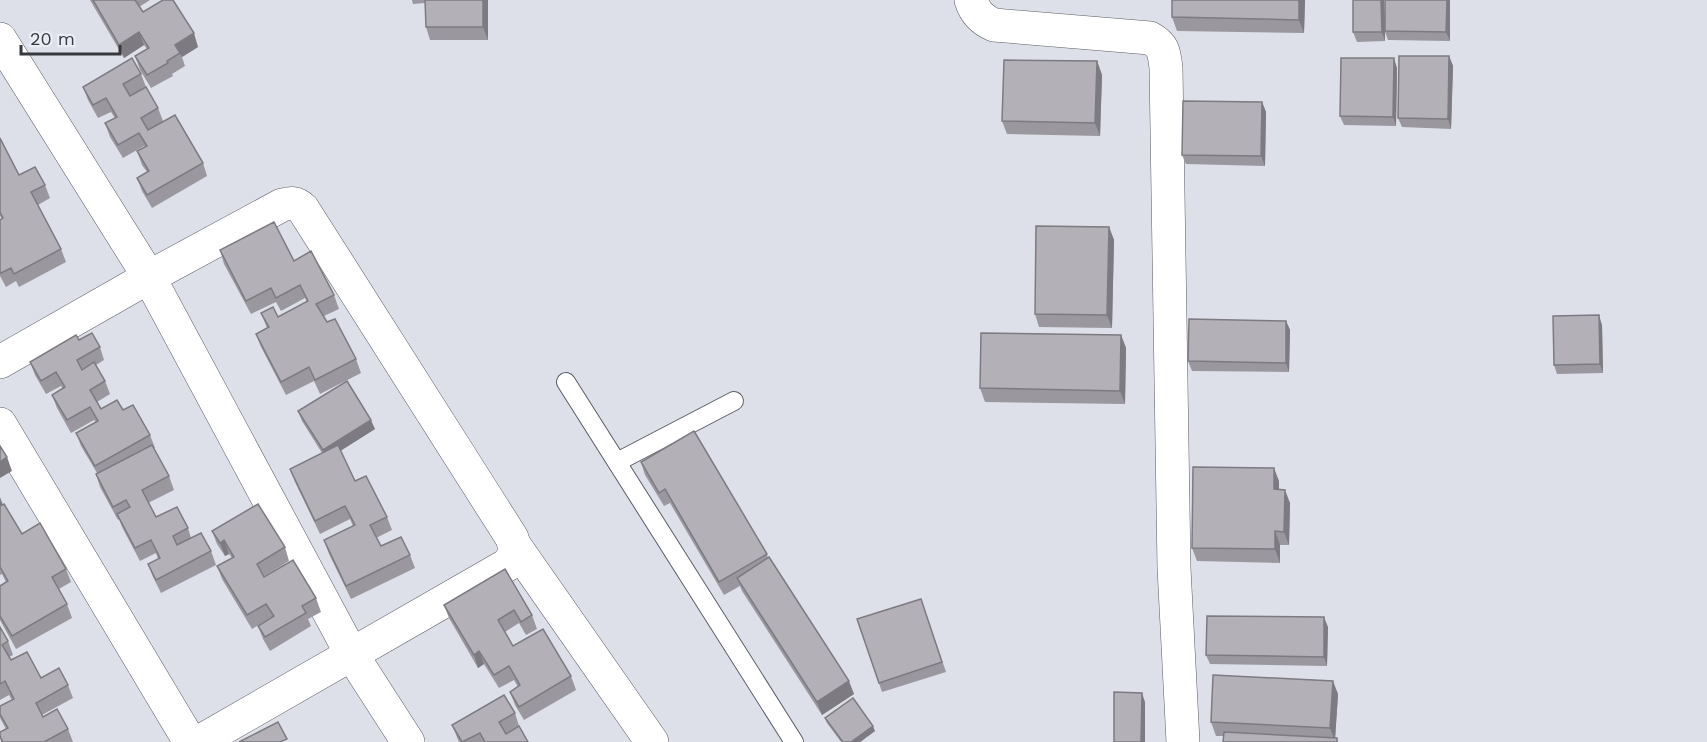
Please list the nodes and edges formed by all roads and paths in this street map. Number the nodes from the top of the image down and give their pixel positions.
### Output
1 (970, 0) edge
2 (0, 39) edge
3 (149, 277) junction
4 (0, 362) edge
5 (566, 382) dead end
6 (734, 401) dead end
7 (0, 424) edge
8 (617, 462) junction
9 (515, 546) junction
10 (352, 655) junction
11 (190, 742) edge
12 (199, 742) edge
13 (408, 742) edge
14 (652, 742) edge
15 (794, 742) edge
16 (1183, 742) edge

1 - 16 street
2 - 3 street
3 - 4 street
3 - 9 street
3 - 10 street
5 - 8 lane
6 - 8 lane
7 - 11 street
8 - 15 lane
9 - 10 street
9 - 14 street
10 - 12 street
10 - 13 street

